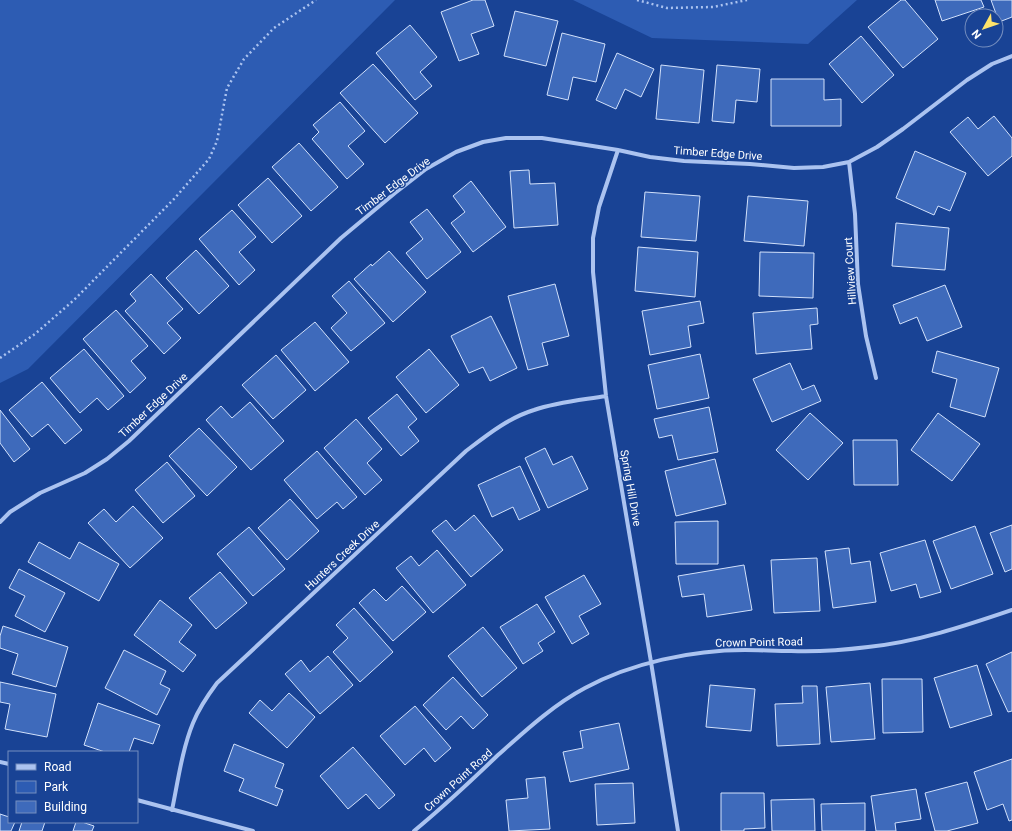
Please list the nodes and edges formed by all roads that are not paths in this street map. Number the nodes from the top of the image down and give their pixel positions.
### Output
1 (1012, 56) edge
2 (618, 150) junction
3 (849, 162) junction
4 (876, 378) dead end
5 (606, 396) junction
6 (0, 522) edge
7 (1012, 610) edge
8 (651, 662) junction
9 (138, 800) edge
10 (172, 810) junction
11 (253, 831) edge
12 (414, 831) edge
13 (678, 831) edge

1 - 3 street, Timber Edge Drive
2 - 3 street, Timber Edge Drive
2 - 5 street, Spring Hill Drive
2 - 6 street, Timber Edge Drive
3 - 4 street, Hillview Court
5 - 8 street, Spring Hill Drive
5 - 10 street, Hunters Creek Drive
7 - 8 street, Crown Point Road
8 - 12 street, Crown Point Road
8 - 13 street, Spring Hill Drive
9 - 10 street
10 - 11 street

